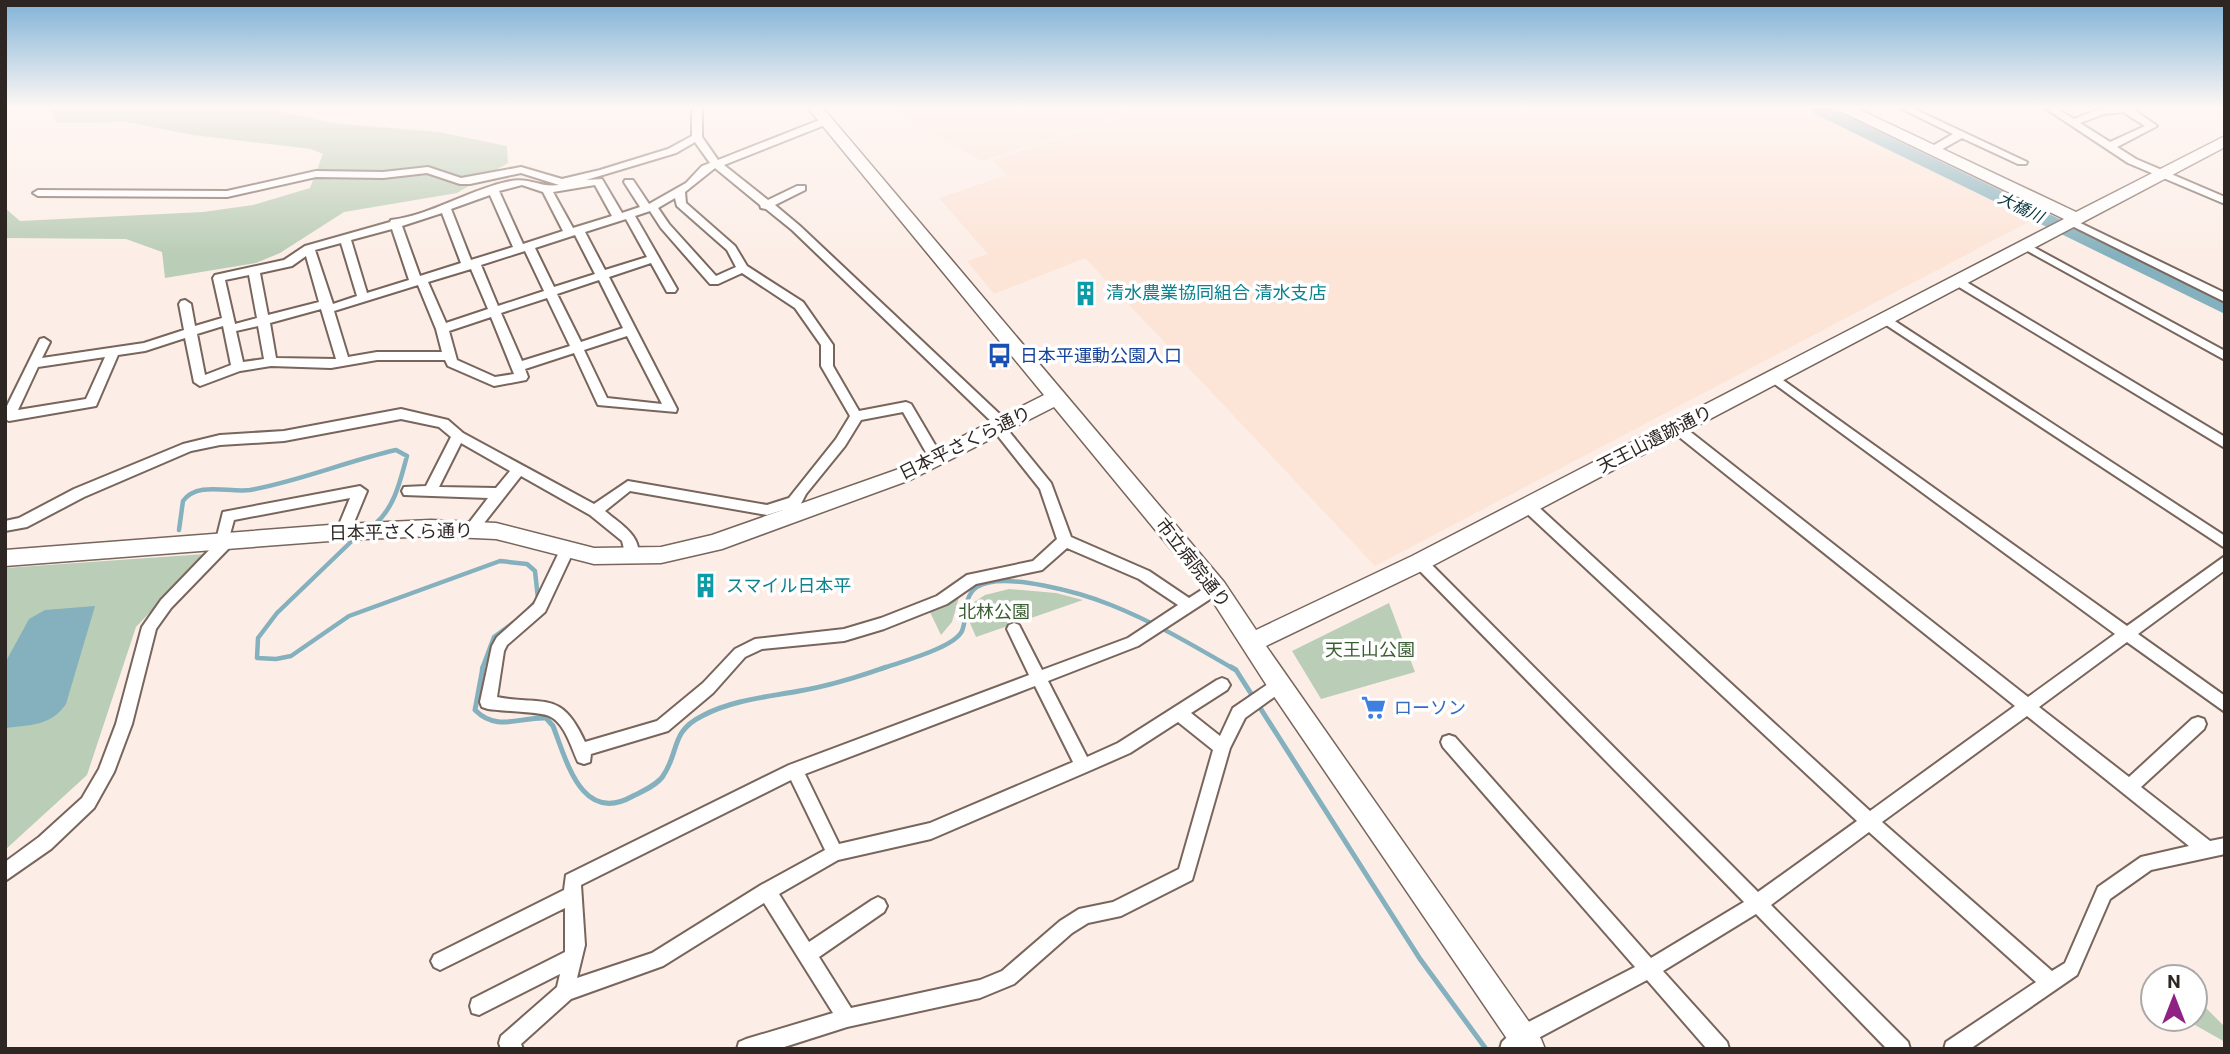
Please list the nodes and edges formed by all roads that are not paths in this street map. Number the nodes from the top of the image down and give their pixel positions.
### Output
1 (653, 157) edge
2 (711, 157) edge
3 (728, 157) edge
4 (857, 157) edge
5 (1946, 157) edge
6 (2012, 157) edge
7 (2127, 157) edge
8 (2194, 157) edge
9 (2022, 162) dead end
10 (715, 163) junction
11 (2159, 175) junction
12 (629, 182) dead end
13 (801, 188) dead end
14 (547, 190) junction
15 (494, 191) junction
16 (680, 192) junction
17 (38, 193) dead end
18 (2225, 201) edge
19 (765, 206) junction
20 (445, 208) junction
21 (649, 208) junction
22 (624, 216) junction
23 (395, 222) junction
24 (2067, 223) junction
25 (575, 232) junction
26 (345, 238) junction
27 (2026, 246) junction
28 (309, 248) junction
29 (525, 248) junction
30 (654, 258) junction
31 (471, 265) junction
32 (743, 268) junction
33 (254, 272) junction
34 (603, 276) junction
35 (419, 281) junction
36 (1958, 281) junction
37 (671, 289) dead end
38 (551, 293) junction
39 (363, 298) junction
40 (2225, 298) edge
41 (185, 304) dead end
42 (328, 307) junction
43 (495, 312) junction
44 (1884, 318) junction
45 (262, 321) junction
46 (229, 325) junction
47 (442, 329) junction
48 (631, 330) junction
49 (190, 332) junction
50 (44, 342) dead end
51 (577, 348) junction
52 (114, 351) junction
53 (449, 356) junction
54 (2225, 356) edge
55 (343, 361) junction
56 (271, 362) junction
57 (33, 364) junction
58 (239, 368) junction
59 (518, 368) junction
60 (1773, 377) junction
61 (1057, 397) junction
62 (856, 416) junction
63 (1001, 427) junction
64 (1678, 429) junction
65 (458, 436) junction
66 (2225, 443) edge
67 (937, 460) junction
68 (520, 468) junction
69 (410, 491) dead end
70 (430, 491) junction
71 (499, 493) junction
72 (1527, 505) junction
73 (790, 509) junction
74 (595, 511) junction
75 (5, 526) edge
76 (472, 528) junction
77 (343, 532) junction
78 (1065, 541) junction
79 (224, 542) junction
80 (2225, 543) edge
81 (567, 550) junction
82 (632, 557) junction
83 (5, 558) edge
84 (1420, 562) junction
85 (2225, 562) edge
86 (1216, 588) junction
87 (1189, 605) junction
88 (1014, 629) dead end
89 (2128, 635) junction
90 (1252, 642) junction
91 (1038, 678) junction
92 (1222, 685) dead end
93 (1279, 685) junction
94 (2225, 705) edge
95 (2030, 707) junction
96 (1180, 714) junction
97 (2198, 724) dead end
98 (1449, 742) dead end
99 (1222, 747) junction
100 (1083, 766) junction
101 (795, 770) junction
102 (2130, 787) junction
103 (1871, 823) junction
104 (2216, 848) edge
105 (835, 853) junction
106 (5, 873) edge
107 (767, 891) junction
108 (572, 895) junction
109 (1756, 904) junction
110 (878, 906) dead end
111 (807, 954) junction
112 (574, 957) junction
113 (440, 961) dead end
114 (1650, 970) junction
115 (2051, 983) junction
116 (565, 992) junction
117 (479, 1006) dead end
118 (847, 1018) junction
119 (1521, 1045) edge
120 (514, 1049) edge
121 (746, 1049) edge
122 (1720, 1049) edge
123 (1901, 1049) edge
124 (1953, 1049) edge

1 - 17 street
2 - 10 street
3 - 10 street
4 - 61 street, 市立病院通り
5 - 24 street
6 - 9 street
7 - 11 street
8 - 11 street, 天王山遺跡通り
10 - 16 street
10 - 19 street
11 - 18 street
11 - 24 street, 天王山遺跡通り
12 - 21 street
13 - 19 street
14 - 15 street
14 - 22 street
14 - 25 street
15 - 20 street
15 - 29 street
16 - 21 street
16 - 32 street
19 - 63 street
20 - 23 street
20 - 31 street
21 - 22 street
21 - 32 street
22 - 25 street
22 - 30 street
23 - 26 street
23 - 35 street
24 - 27 street, 天王山遺跡通り
24 - 40 street
25 - 29 street
25 - 34 street
26 - 28 street
26 - 39 street
27 - 36 street, 天王山遺跡通り
27 - 54 street
28 - 33 street
28 - 42 street
29 - 31 street
29 - 38 street
30 - 34 street
30 - 37 street
31 - 35 street
31 - 43 street
32 - 62 street
33 - 45 street
33 - 46 street
34 - 38 street
34 - 48 street
35 - 39 street
35 - 47 street
36 - 44 street, 天王山遺跡通り
36 - 66 street
38 - 43 street
38 - 51 street
39 - 42 street
41 - 49 street
42 - 45 street
42 - 55 street
43 - 47 street
43 - 59 street
44 - 60 street, 天王山遺跡通り
44 - 80 street
45 - 46 street
45 - 56 street
46 - 49 street
46 - 58 street
47 - 53 street
48 - 51 street
48 - 51 street
49 - 52 street
49 - 58 street
50 - 57 street
51 - 59 street
52 - 57 street
52 - 57 street
53 - 55 street
53 - 59 street
55 - 56 street
56 - 58 street
60 - 64 street, 天王山遺跡通り
60 - 89 street
61 - 63 street, 日本平さくら通り
61 - 86 street, 市立病院通り
62 - 67 street
62 - 73 street
63 - 67 street, 日本平さくら通り
63 - 78 street
64 - 72 street, 天王山遺跡通り
64 - 95 street
65 - 68 street
65 - 70 street
65 - 75 street
67 - 73 street, 日本平さくら通り
68 - 71 street
68 - 74 street
69 - 70 street
70 - 71 street
71 - 76 street
72 - 84 street, 天王山遺跡通り
72 - 103 street
73 - 74 street
73 - 82 street, 日本平さくら通り
74 - 82 street
76 - 77 street, 日本平さくら通り
76 - 81 street, 日本平さくら通り
77 - 79 street, 日本平さくら通り
77 - 79 street
78 - 81 street
78 - 87 street
79 - 83 street, 日本平さくら通り
79 - 106 street
81 - 82 street, 日本平さくら通り
84 - 90 street, 天王山遺跡通り
84 - 109 street
85 - 89 street
86 - 87 street
86 - 90 street, 市立病院通り
87 - 91 street
88 - 91 street
89 - 94 street
89 - 95 street
90 - 93 street, 市立病院通り
91 - 100 street
91 - 101 street
92 - 96 street
93 - 99 street
93 - 119 street, 市立病院通り
95 - 102 street
95 - 103 street
96 - 99 street
96 - 100 street
97 - 102 street
98 - 114 street
99 - 118 street
100 - 105 street
101 - 105 street
101 - 108 street
102 - 104 street
103 - 109 street
103 - 115 street
104 - 115 street
105 - 107 street
107 - 111 street
107 - 116 street
108 - 112 street
108 - 113 street
109 - 114 street
109 - 123 street
110 - 111 street
111 - 118 street
112 - 116 street
112 - 117 street
114 - 119 street
114 - 122 street
115 - 124 street
116 - 120 street
118 - 121 street

